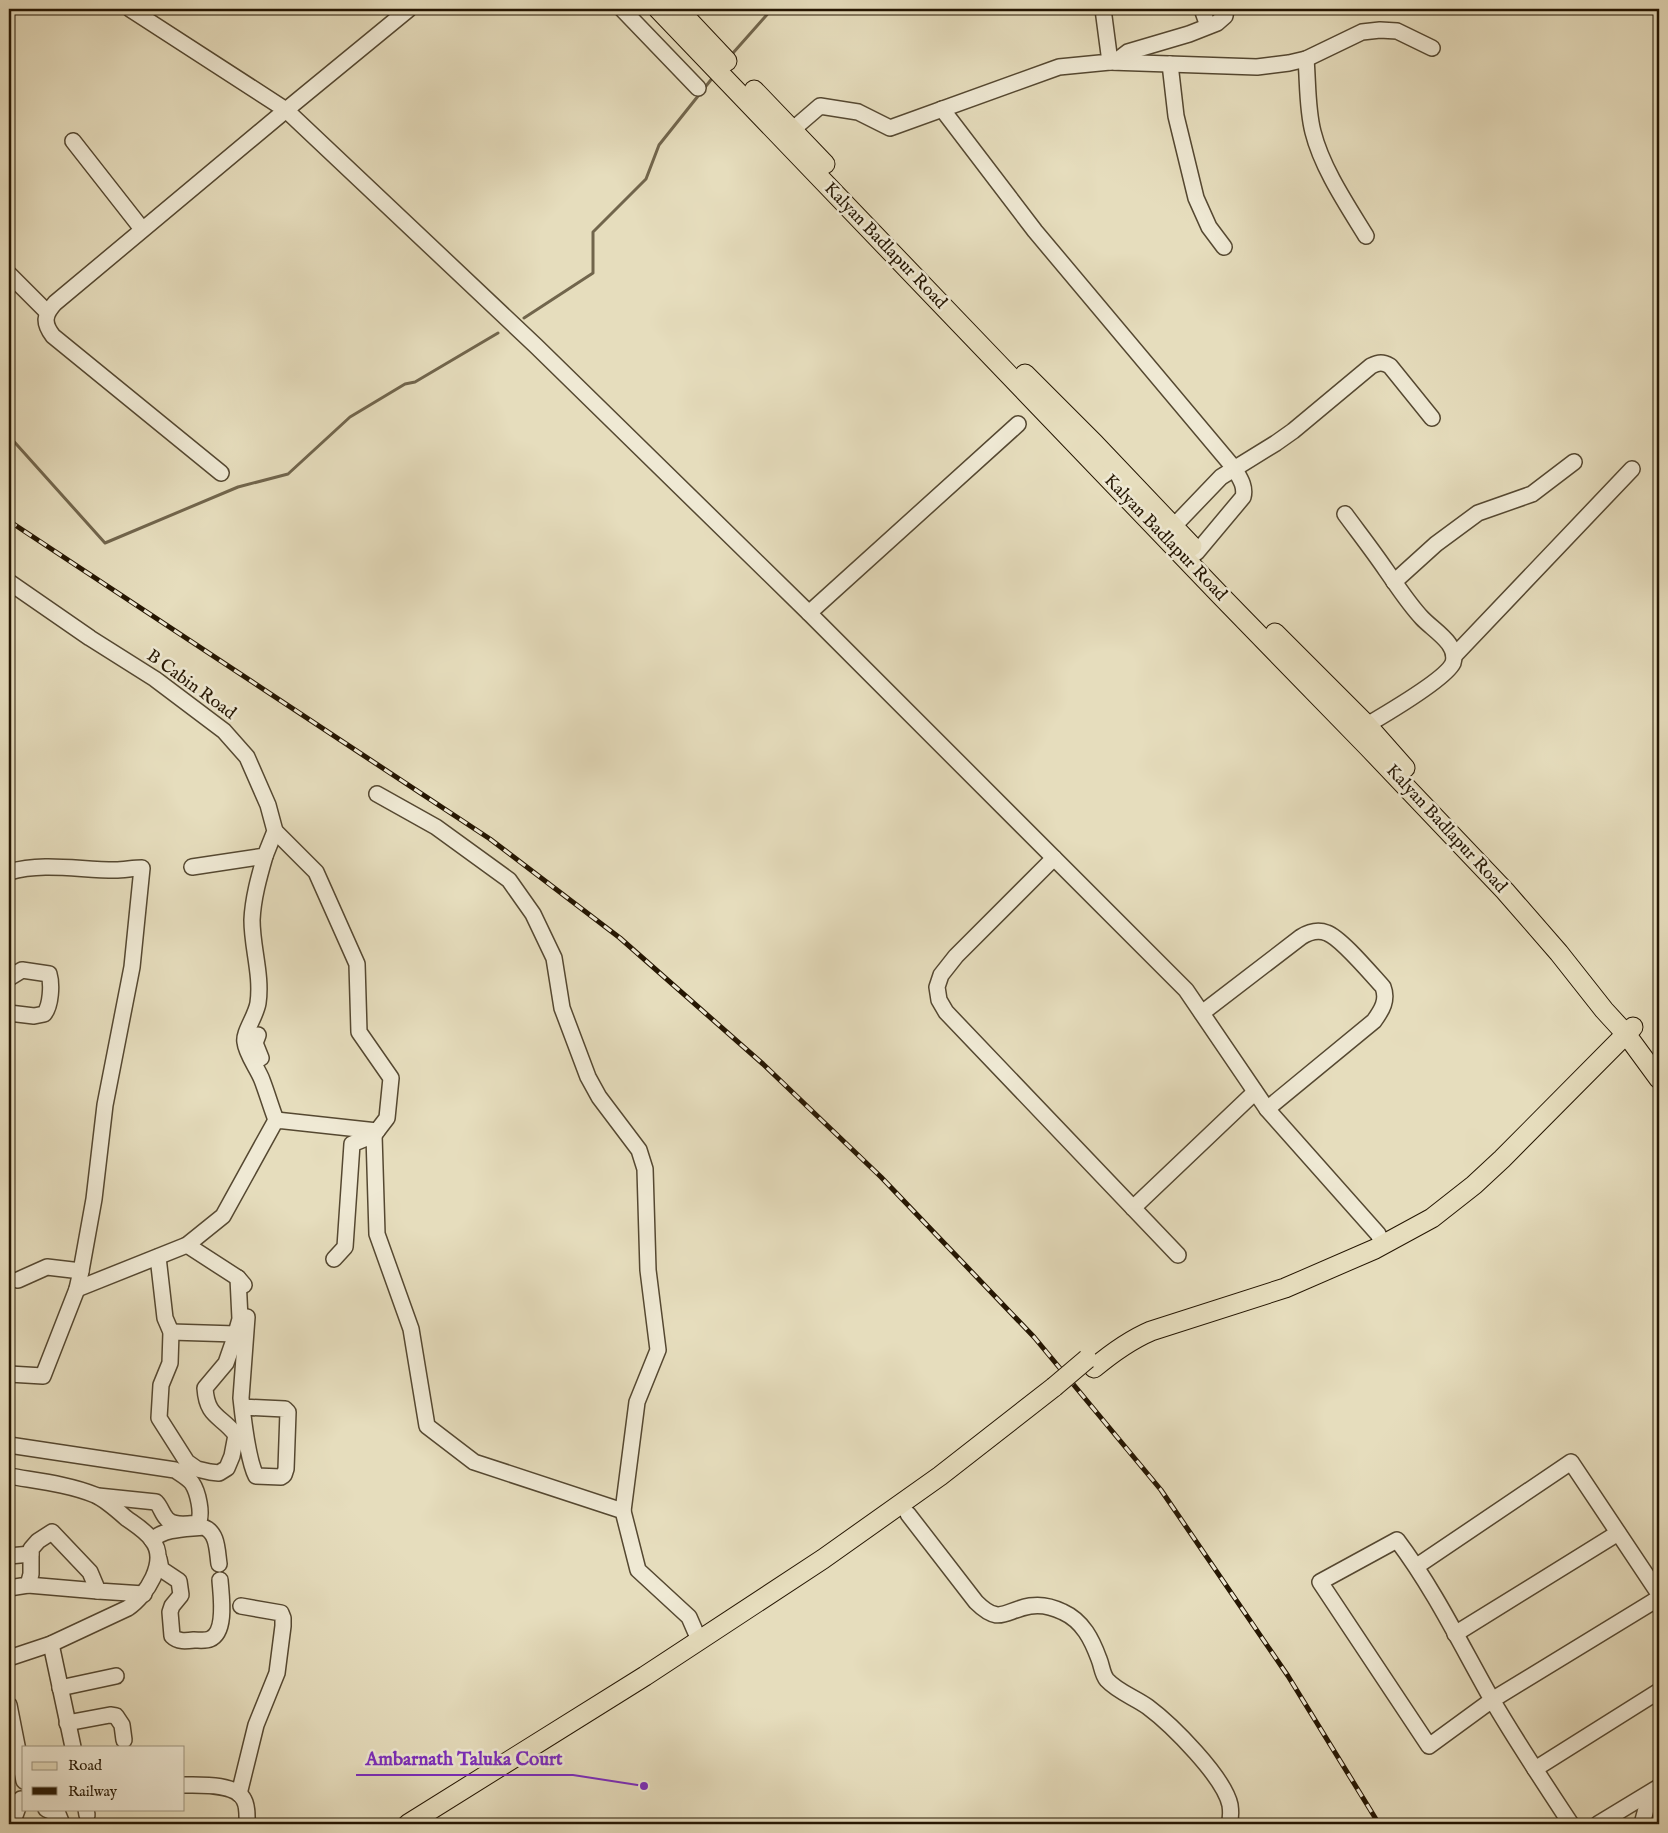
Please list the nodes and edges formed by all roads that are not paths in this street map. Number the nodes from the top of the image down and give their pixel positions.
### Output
1 (130, 9) edge
2 (409, 9) edge
3 (622, 9) edge
4 (658, 9) edge
5 (678, 9) edge
6 (1103, 9) edge
7 (1202, 9) edge
8 (1226, 9) edge
9 (1208, 26) junction
10 (1432, 48) dead end
11 (716, 59) junction
12 (1306, 59) junction
13 (1112, 62) junction
14 (1170, 64) junction
15 (698, 88) dead end
16 (942, 109) junction
17 (286, 110) junction
18 (787, 133) junction
19 (73, 141) dead end
20 (142, 228) junction
21 (1366, 236) dead end
22 (1224, 247) dead end
23 (9, 274) edge
24 (47, 312) junction
25 (1432, 418) dead end
26 (1018, 424) dead end
27 (1574, 462) dead end
28 (1234, 468) junction
29 (1632, 469) dead end
30 (221, 473) dead end
31 (1114, 474) junction
32 (1345, 514) dead end
33 (1174, 526) junction
34 (1192, 556) junction
35 (9, 582) edge
36 (1394, 582) junction
37 (809, 612) junction
38 (1454, 656) junction
39 (1367, 725) junction
40 (1400, 771) junction
41 (377, 794) dead end
42 (275, 830) junction
43 (265, 856) junction
44 (1054, 858) junction
45 (192, 867) dead end
46 (9, 872) edge
47 (9, 978) edge
48 (9, 1013) edge
49 (1202, 1013) junction
50 (1626, 1027) junction
51 (258, 1035) dead end
52 (261, 1058) junction
53 (1659, 1060) edge
54 (1659, 1079) edge
55 (1255, 1092) junction
56 (1267, 1109) junction
57 (276, 1120) junction
58 (375, 1133) junction
59 (1133, 1208) junction
60 (1381, 1239) junction
61 (188, 1244) junction
62 (1178, 1255) dead end
63 (158, 1256) junction
64 (334, 1259) dead end
65 (81, 1272) junction
66 (238, 1278) junction
67 (18, 1280) dead end
68 (77, 1289) junction
69 (171, 1332) junction
70 (236, 1334) junction
71 (9, 1374) edge
72 (1058, 1391) junction
73 (242, 1407) junction
74 (9, 1445) edge
75 (9, 1476) edge
76 (96, 1496) junction
77 (622, 1511) junction
78 (908, 1514) junction
79 (1618, 1533) junction
80 (152, 1540) junction
81 (31, 1554) junction
82 (9, 1556) edge
83 (159, 1559) junction
84 (219, 1564) dead end
85 (1417, 1566) junction
86 (220, 1580) dead end
87 (28, 1585) junction
88 (9, 1588) edge
89 (98, 1591) junction
90 (144, 1594) junction
91 (1659, 1596) edge
92 (241, 1606) dead end
93 (1455, 1634) junction
94 (51, 1644) junction
95 (702, 1645) junction
96 (9, 1658) edge
97 (116, 1676) dead end
98 (60, 1688) junction
99 (1659, 1691) edge
100 (1492, 1700) junction
101 (9, 1705) edge
102 (67, 1723) junction
103 (124, 1740) dead end
104 (73, 1746) edge
105 (1535, 1769) junction
106 (22, 1771) edge
107 (185, 1785) edge
108 (1659, 1788) edge
109 (239, 1794) junction
110 (18, 1798) edge
111 (48, 1810) edge
112 (1644, 1819) edge
113 (12, 1824) edge
114 (62, 1824) edge
115 (247, 1824) edge
116 (408, 1824) edge
117 (430, 1824) edge
118 (1229, 1824) edge
119 (1572, 1824) edge
120 (1598, 1824) edge

1 - 17 street
2 - 17 street
3 - 15 street
4 - 11 main road, Kalyan Badlapur Road
5 - 11 main road, Kalyan Badlapur Road
6 - 13 street
7 - 9 street
8 - 9 street
9 - 13 street
10 - 12 street
11 - 18 main road, Kalyan Badlapur Road
12 - 14 street
12 - 21 street
13 - 14 street
13 - 16 street
14 - 22 street
16 - 18 street
16 - 28 street
17 - 20 street
17 - 37 street
18 - 31 main road, Kalyan Badlapur Road
19 - 20 street
20 - 24 street
23 - 24 street
24 - 30 street
25 - 28 street
26 - 37 street
27 - 36 street
28 - 33 street
28 - 34 street
29 - 38 street
31 - 33 main road, Kalyan Badlapur Road
31 - 34 main road, Kalyan Badlapur Road
32 - 36 street
33 - 34 main road, Kalyan Badlapur Road
34 - 39 main road, Kalyan Badlapur Road
34 - 40 main road, Kalyan Badlapur Road
35 - 42 street, B Cabin Road
36 - 38 street
37 - 44 street
38 - 39 street
39 - 40 main road, Kalyan Badlapur Road
40 - 50 main road, Kalyan Badlapur Road
41 - 77 street
42 - 43 street
42 - 58 street
43 - 45 street
43 - 52 street
44 - 49 street
44 - 59 street
46 - 65 street
47 - 48 street
49 - 55 street
49 - 56 street
50 - 53 main road, Kalyan Badlapur Road
50 - 54 main road, Kalyan Badlapur Road
50 - 60 main road
51 - 52 street
52 - 57 street
55 - 56 street
55 - 59 street
56 - 60 street
57 - 58 street
57 - 61 street
58 - 64 street
58 - 77 street
59 - 62 street
60 - 72 main road, bridge
61 - 63 street
61 - 66 street
63 - 68 street
63 - 69 street
65 - 67 street
65 - 68 street
66 - 70 street
66 - 73 street
68 - 71 street
69 - 70 street
69 - 70 street
72 - 78 main road
72 - 95 main road
73 - 73 street
74 - 76 street
75 - 76 street
76 - 80 street
77 - 95 street
78 - 95 main road
78 - 118 street
79 - 85 street
79 - 91 street
79 - 93 street
80 - 83 street
80 - 84 street
81 - 82 street
81 - 87 street
81 - 89 street
83 - 86 street
83 - 90 street
85 - 93 street
85 - 100 street
87 - 88 street
87 - 89 street
89 - 90 street
90 - 94 street
91 - 100 street
92 - 109 street
93 - 100 street
94 - 96 street
94 - 98 street
95 - 116 main road
95 - 117 main road
97 - 98 street
98 - 102 street
99 - 105 street
100 - 105 street
101 - 106 street
102 - 103 street
102 - 104 street
105 - 119 street
107 - 109 street
108 - 112 street
108 - 120 street
109 - 115 street
110 - 113 street
111 - 114 street

